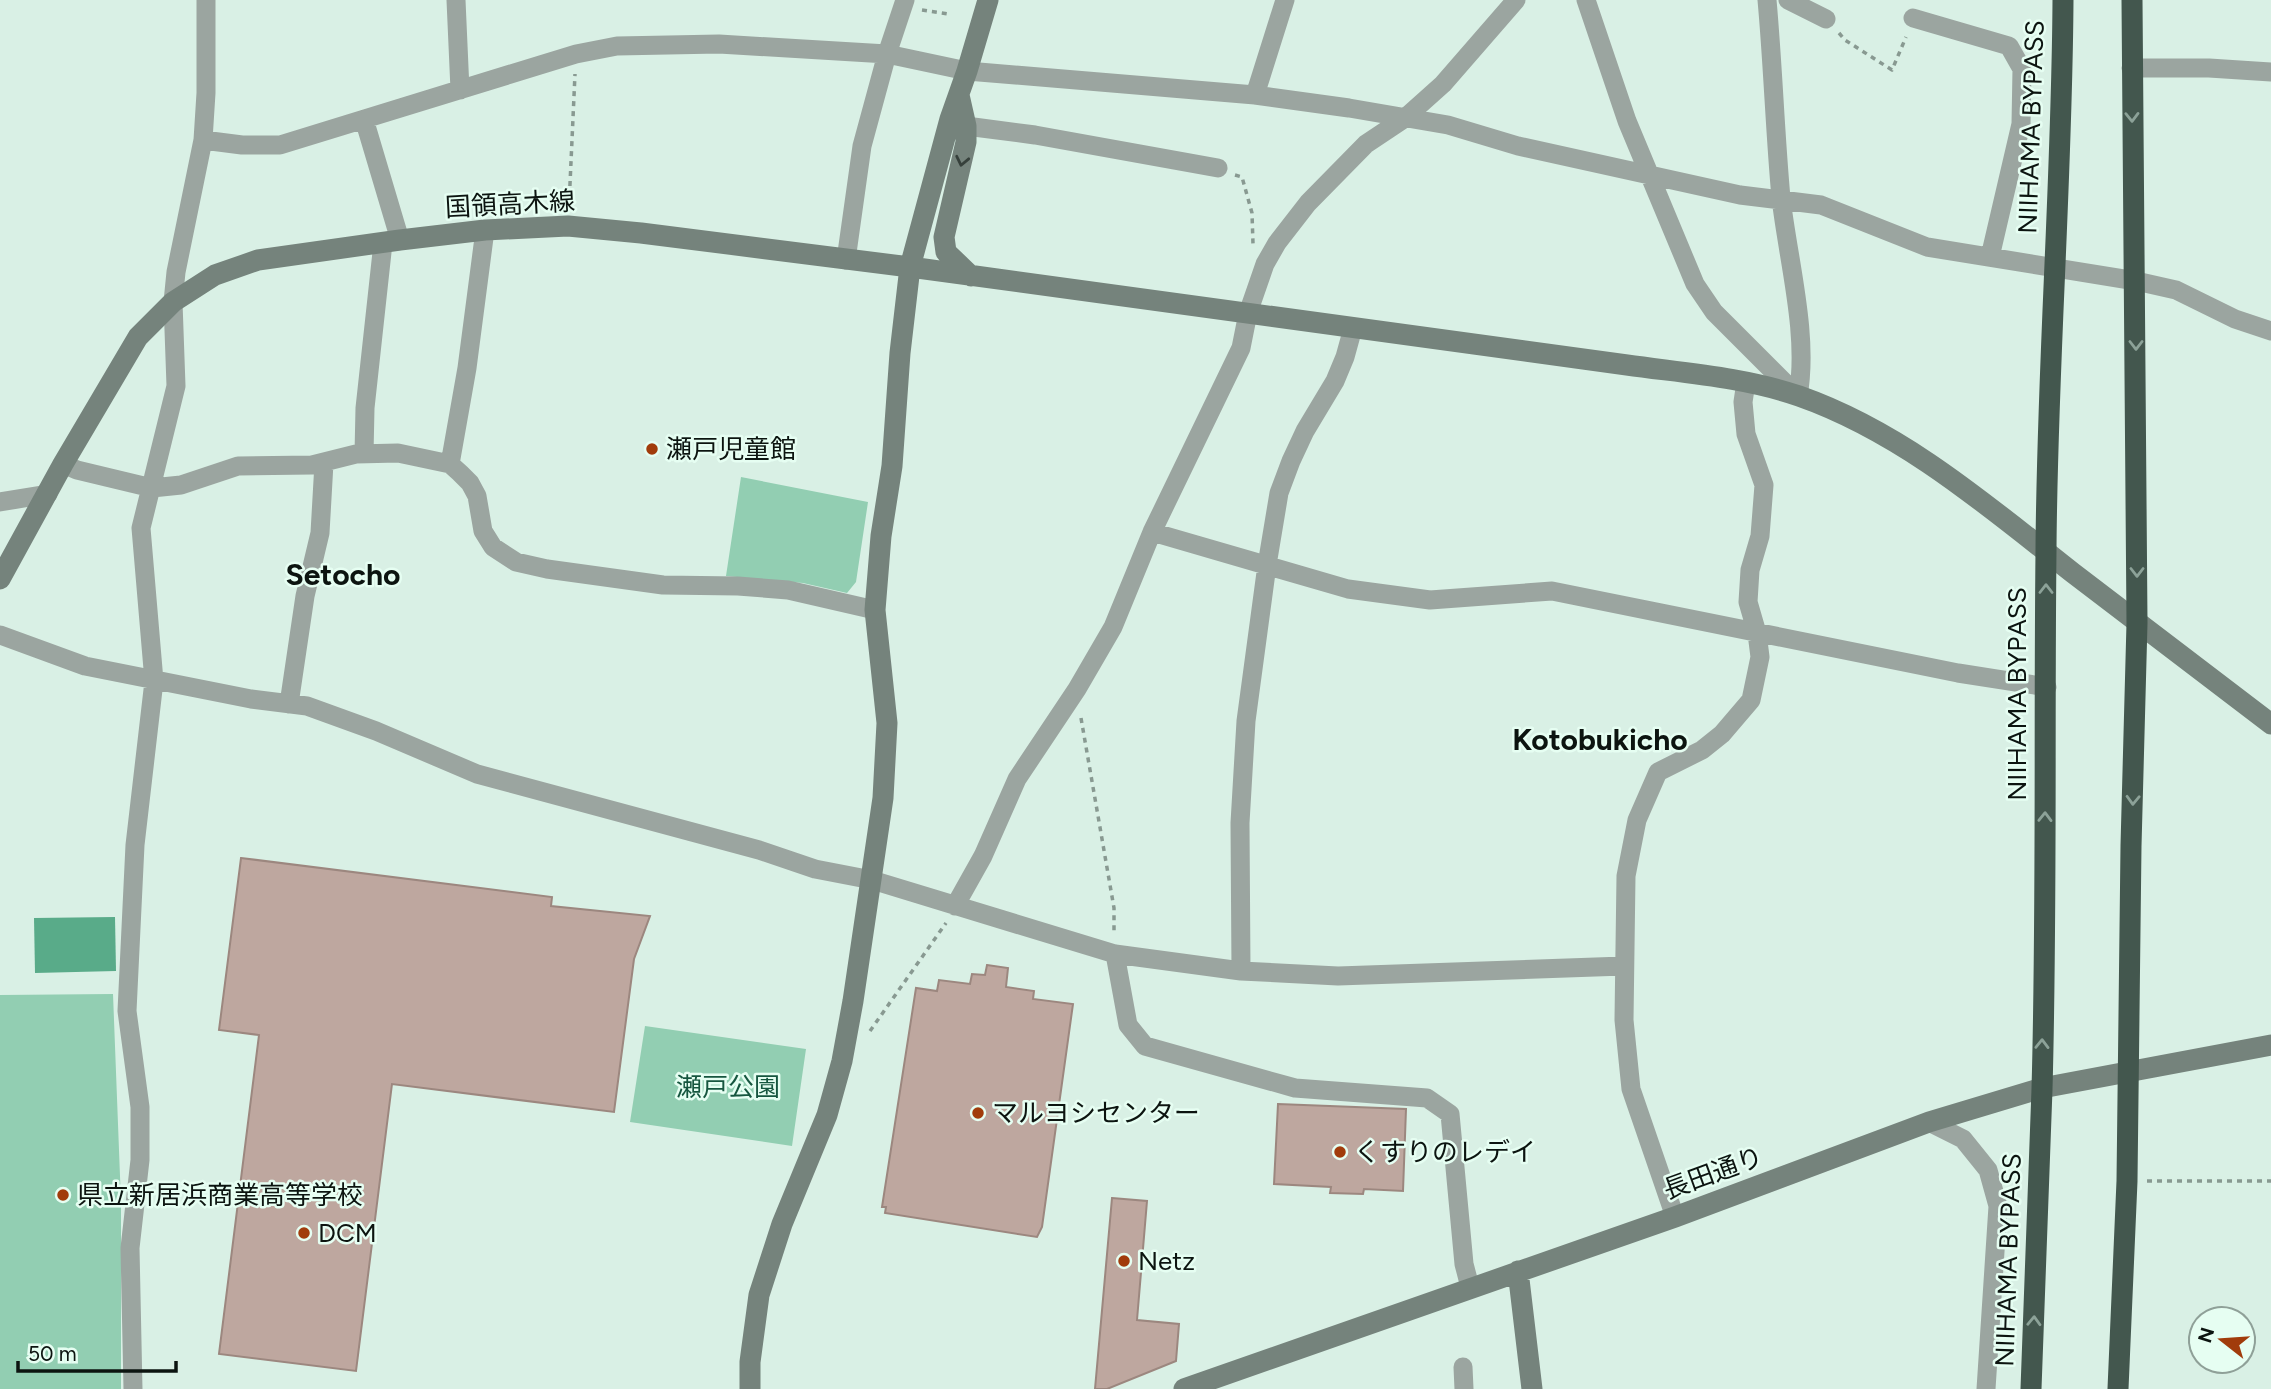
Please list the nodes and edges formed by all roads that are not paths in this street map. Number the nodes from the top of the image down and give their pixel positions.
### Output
1 (206, 0) edge
2 (456, 0) edge
3 (988, 0) edge
4 (1285, 0) edge
5 (1517, 0) edge
6 (1586, 0) edge
7 (1767, 0) edge
8 (1788, 0) edge
9 (2063, 0) edge
10 (2132, 0) edge
11 (905, 2) edge
12 (1913, 18) road end
13 (1826, 19) road end
14 (887, 54) junction
15 (2131, 68) junction
16 (967, 72) junction
17 (2271, 72) edge
18 (460, 90) junction
19 (959, 95) junction
20 (1255, 95) junction
21 (1405, 118) junction
22 (364, 119) junction
23 (967, 126) junction
24 (203, 140) junction
25 (1218, 168) road end
26 (1651, 176) junction
27 (1781, 199) junction
28 (485, 230) junction
29 (391, 242) junction
30 (1990, 257) junction
31 (846, 260) junction
32 (910, 267) junction
33 (2053, 269) junction
34 (971, 276) junction
35 (2136, 281) junction
36 (173, 302) junction
37 (1248, 313) junction
38 (1353, 328) junction
39 (2271, 331) edge
40 (1746, 382) junction
41 (1798, 396) junction
42 (364, 454) junction
43 (324, 463) junction
44 (63, 464) junction
45 (450, 464) junction
46 (152, 488) junction
47 (48, 494) junction
48 (0, 502) edge
49 (1152, 532) junction
50 (2046, 551) junction
51 (1267, 565) junction
52 (0, 579) edge
53 (874, 610) junction
54 (2137, 623) junction
55 (1757, 633) junction
56 (0, 635) edge
57 (154, 681) junction
58 (2047, 687) junction
59 (289, 704) junction
60 (2271, 724) edge
61 (872, 880) junction
62 (955, 906) junction
63 (1115, 954) junction
64 (1624, 967) junction
65 (1241, 971) junction
66 (2271, 1045) edge
67 (2129, 1070) junction
68 (2042, 1088) junction
69 (1928, 1122) junction
70 (1675, 1217) junction
71 (1518, 1271) junction
72 (1470, 1287) junction
73 (1463, 1367) dead end
74 (133, 1389) edge
75 (750, 1389) edge
76 (1184, 1389) edge
77 (1464, 1389) edge
78 (1532, 1389) edge
79 (1986, 1389) edge
80 (2031, 1389) edge
81 (2118, 1389) edge

1 - 24 street
2 - 18 street
3 - 16 street
4 - 20 street
5 - 21 street
6 - 26 street
7 - 27 street
8 - 13 street
9 - 33 highway, NIIHAMA BYPASS
10 - 15 highway
11 - 14 street
12 - 30 street
14 - 16 street
14 - 18 street
14 - 31 street
15 - 17 street
15 -> 35 highway
16 - 19 street
16 - 20 street
18 - 22 street
19 - 23 street
19 - 32 street
20 - 21 street
21 - 26 street
21 - 37 street
22 - 24 street
22 - 29 street
23 - 25 street
23 -> 34 street
24 - 36 street
26 - 27 street
26 - 41 street
27 - 30 street
27 - 41 street
28 - 29 street, 国領高木線
28 - 31 street, 国領高木線
28 - 45 street
29 - 36 street, 国領高木線
29 - 42 street
30 - 33 street
31 - 32 street, 国領高木線
32 - 34 street, 国領高木線
32 - 53 street
33 - 35 street
33 - 50 highway, NIIHAMA BYPASS
34 - 37 street, 国領高木線
35 - 39 street
35 -> 54 highway
36 - 44 street, 国領高木線
36 - 46 street
37 - 38 street, 国領高木線
37 - 49 street
38 - 40 street, 国領高木線
38 - 51 street
40 - 41 street, 国領高木線
40 - 55 street
41 - 50 street, 国領高木線
42 - 43 street
42 - 45 street
43 - 46 street
43 - 59 street
44 - 46 street
44 - 47 street, 国領高木線
45 - 53 street
46 - 57 street
47 - 48 street
47 - 52 street, 国領高木線
49 - 51 street
49 - 62 street
50 - 54 street, 国領高木線
58 -> 50 highway, NIIHAMA BYPASS
51 - 55 street
51 - 65 street
53 - 61 street
54 - 60 street, 国領高木線
54 -> 67 highway
55 - 58 street
55 - 64 street
56 - 57 street
57 - 59 street
57 - 74 street
68 -> 58 highway, NIIHAMA BYPASS
59 - 61 street
61 - 62 street
61 - 75 street
62 - 63 street
63 - 65 street
63 - 72 street
64 - 65 street
64 - 70 street
66 - 67 street, 長田通り
67 - 68 street, 長田通り
67 - 81 highway
68 - 69 street, 長田通り
80 -> 68 highway, NIIHAMA BYPASS
69 - 70 street, 長田通り
69 - 79 street
70 - 71 street, 長田通り
71 - 72 street, 長田通り
71 - 78 street
72 - 76 street, 長田通り
73 - 77 street

